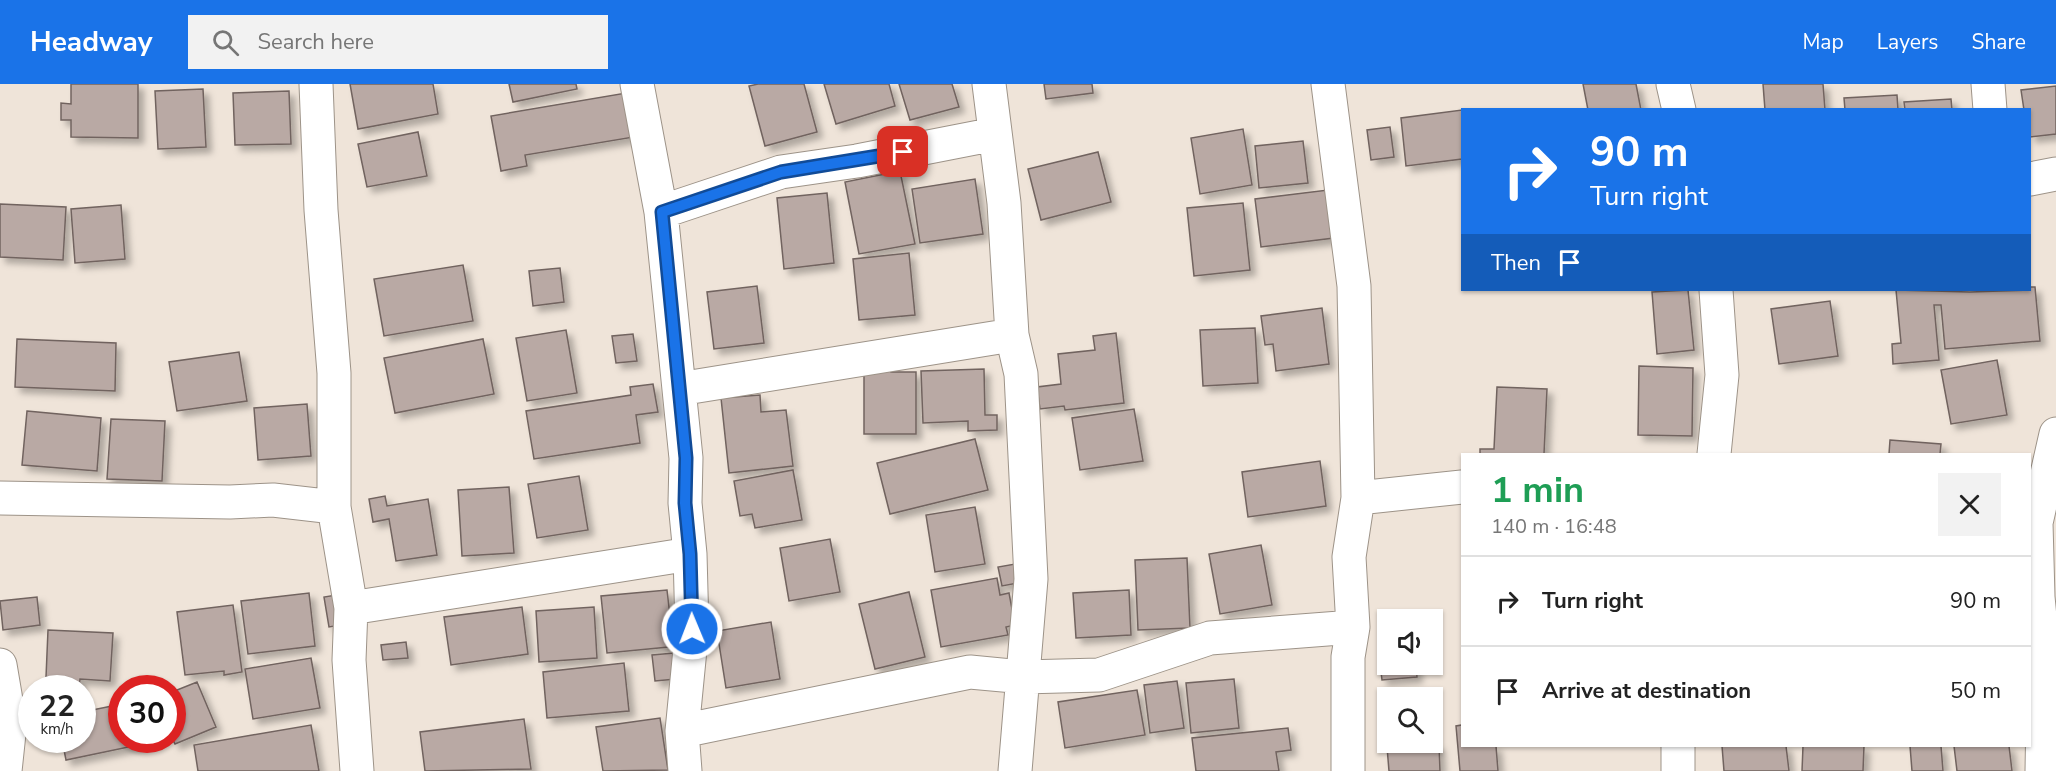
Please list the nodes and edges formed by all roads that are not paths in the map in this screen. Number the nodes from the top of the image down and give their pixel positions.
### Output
1 (316, 84) edge
2 (637, 84) edge
3 (989, 84) edge
4 (1328, 84) edge
5 (1673, 84) edge
6 (1988, 84) edge
7 (1679, 108) edge
8 (1990, 108) edge
9 (995, 134) junction
10 (2056, 174) edge
11 (2031, 180) edge
12 (662, 212) junction
13 (1716, 291) edge
14 (1012, 335) junction
15 (679, 389) junction
16 (2056, 434) edge
17 (1714, 453) edge
18 (1461, 487) edge
19 (0, 498) edge
20 (1358, 498) junction
21 (334, 507) junction
22 (2040, 520) edge
23 (690, 554) junction
24 (351, 608) junction
25 (1353, 627) junction
26 (0, 666) edge
27 (1023, 677) junction
28 (682, 731) junction
29 (1678, 747) edge
30 (5, 771) edge
31 (357, 771) edge
32 (685, 771) edge
33 (1015, 771) edge
34 (1348, 771) edge
35 (1678, 771) edge
36 (2042, 771) edge

1 - 21 street
2 - 12 street
3 - 9 street
4 - 20 street
5 - 7 street
6 - 8 street
9 - 12 street
9 - 14 street
10 - 11 street
12 - 15 street
13 - 17 street
14 - 15 street
14 - 27 street
15 - 23 street
16 - 22 street
18 - 20 street
19 - 21 street
20 - 25 street
21 - 24 street
22 - 36 street
23 - 24 street
23 - 28 street
24 - 31 street
25 - 27 street
25 - 34 street
26 - 30 street
27 - 28 street
27 - 33 street
28 - 32 street
29 - 35 street

